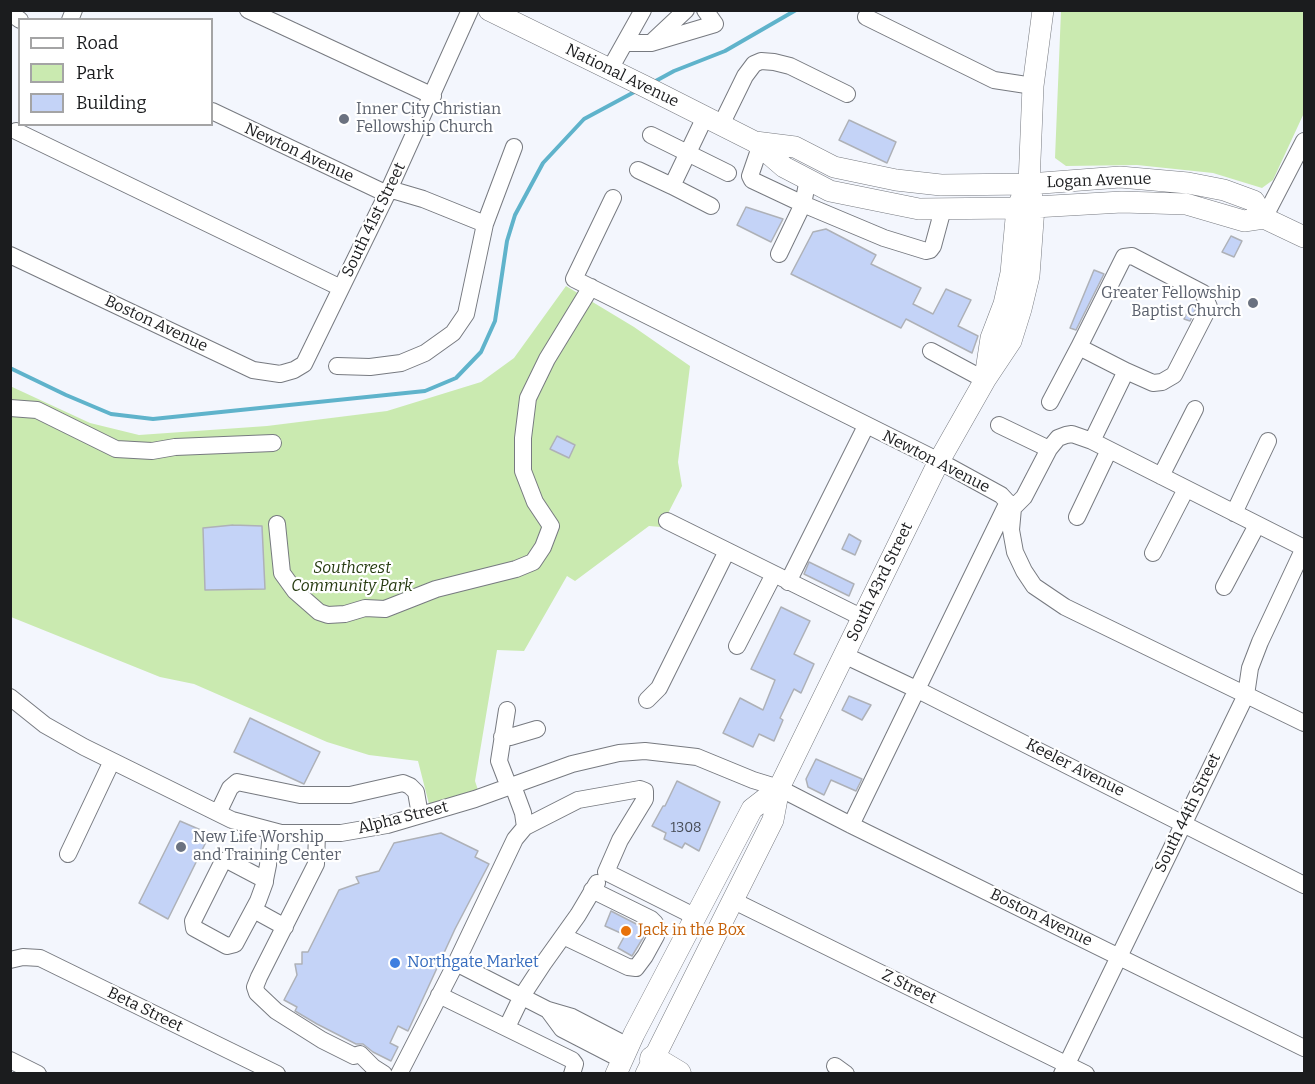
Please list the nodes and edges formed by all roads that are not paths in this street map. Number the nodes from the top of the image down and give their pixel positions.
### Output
1 (248, 10) edge
2 (470, 10) edge
3 (489, 10) edge
4 (643, 10) edge
5 (686, 10) edge
6 (705, 10) edge
7 (1043, 10) edge
8 (866, 17) dead end
9 (625, 43) junction
10 (651, 43) junction
11 (612, 70) junction
12 (1033, 86) junction
13 (847, 94) dead end
14 (433, 96) junction
15 (213, 111) edge
16 (713, 121) junction
17 (15, 132) edge
18 (651, 135) dead end
19 (1305, 141) edge
20 (757, 145) junction
21 (514, 147) dead end
22 (687, 154) junction
23 (638, 170) dead end
24 (728, 173) dead end
25 (808, 179) junction
26 (896, 180) junction
27 (1029, 184) junction
28 (672, 186) junction
29 (388, 192) junction
30 (613, 198) dead end
31 (803, 204) junction
32 (711, 206) dead end
33 (1025, 208) junction
34 (943, 209) junction
35 (1264, 218) junction
36 (485, 224) junction
37 (1305, 237) edge
38 (779, 254) dead end
39 (10, 255) edge
40 (591, 287) junction
41 (341, 288) junction
42 (1079, 347) junction
43 (931, 351) dead end
44 (304, 364) joint
45 (337, 366) dead end
46 (1126, 371) junction
47 (985, 380) junction
48 (1050, 402) dead end
49 (10, 408) edge
50 (1195, 409) dead end
51 (999, 425) dead end
52 (866, 426) junction
53 (1092, 441) junction
54 (1268, 441) dead end
55 (273, 443) dead end
56 (1048, 449) junction
57 (1109, 450) junction
58 (939, 461) junction
59 (1161, 476) junction
60 (1186, 489) junction
61 (1010, 505) junction
62 (1234, 513) junction
63 (1077, 517) dead end
64 (667, 521) dead end
65 (278, 524) dead end
66 (1257, 525) junction
67 (1305, 548) edge
68 (727, 551) junction
69 (1153, 553) dead end
70 (781, 578) junction
71 (1224, 587) dead end
72 (861, 617) junction
73 (737, 646) dead end
74 (844, 655) junction
75 (918, 690) junction
76 (1246, 695) junction
77 (10, 697) edge
78 (646, 700) dead end
79 (507, 710) dead end
80 (1305, 723) edge
81 (537, 729) dead end
82 (502, 736) junction
83 (112, 761) junction
84 (511, 786) junction
85 (779, 788) junction
86 (218, 813) junction
87 (420, 815) junction
88 (1183, 823) junction
89 (851, 825) junction
90 (525, 827) junction
91 (272, 831) junction
92 (317, 833) junction
93 (68, 854) dead end
94 (606, 872) junction
95 (265, 880) junction
96 (1305, 885) edge
97 (592, 890) junction
98 (732, 900) junction
99 (254, 910) junction
100 (696, 917) junction
101 (285, 927) junction
102 (563, 936) junction
103 (1119, 956) junction
104 (456, 963) junction
105 (12, 964) edge
106 (440, 995) junction
107 (522, 996) junction
108 (507, 1027) junction
109 (1305, 1048) edge
110 (10, 1060) edge
111 (622, 1060) edge
112 (646, 1069) edge
113 (1065, 1069) edge
114 (38, 1074) edge
115 (277, 1074) edge
116 (384, 1074) edge
117 (399, 1074) edge
118 (572, 1074) edge
119 (678, 1074) edge
120 (1086, 1074) edge

1 - 14 street
2 - 14 street, South 41st Street
3 - 11 main road, National Avenue
4 - 9 street
5 - 10 street
6 - 10 street
7 - 12 main road
8 - 12 street
9 - 10 street
9 - 11 street
11 - 16 main road, National Avenue
12 - 27 main road
13 - 16 street
14 - 29 street, South 41st Street
15 - 29 street, Newton Avenue
16 - 20 main road, National Avenue
16 - 22 street
17 - 41 street
18 - 22 street
19 - 35 street
20 - 25 main road, National Avenue
20 - 26 main road, National Avenue
20 - 31 street
21 - 36 street
22 - 24 street
22 - 28 street
23 - 28 street
25 - 26 main road
25 - 31 street
25 - 34 main road, National Avenue
26 - 27 main road, National Avenue
27 - 33 main road, South 43rd Street
27 - 35 main road, Logan Avenue
28 - 32 street
29 - 36 street, Newton Avenue
29 - 41 street, South 41st Street
30 - 40 street, Newton Avenue
31 - 34 street
31 - 38 street
33 - 34 main road, National Avenue
33 - 35 main road, Logan Avenue
33 - 47 main road, South 43rd Street
35 - 37 main road, Logan Avenue
36 - 45 street
39 - 44 street, Boston Avenue
40 - 52 street, Newton Avenue
40 - 65 street
41 - 44 street, South 41st Street
42 - 46 street
42 - 46 street
42 - 48 street
43 - 47 street
46 - 53 street
47 - 58 main road, South 43rd Street
49 - 55 street
50 - 59 street
51 - 56 street
52 - 58 street, Newton Avenue
52 - 70 street
53 - 56 street
53 - 57 street
54 - 62 street
56 - 61 street
57 - 59 street
57 - 63 street
58 - 61 street, Newton Avenue
58 - 72 main road, South 43rd Street
59 - 60 street
60 - 62 street
60 - 69 street
61 - 75 street
61 - 76 street
62 - 66 street
64 - 68 street
66 - 67 street
66 - 71 street
67 - 76 street, South 44th Street
68 - 70 street
68 - 78 street
70 - 72 street
70 - 73 street
72 - 74 main road, South 43rd Street
74 - 75 street, Keeler Avenue
74 - 85 main road, South 43rd Street
75 - 88 street, Keeler Avenue
75 - 89 street
76 - 80 street
76 - 88 street, South 44th Street
77 - 83 street, Alpha Street
79 - 82 street
81 - 82 street
82 - 84 street
83 - 86 street, Alpha Street
83 - 93 street
84 - 85 street, Alpha Street
84 - 87 street, Alpha Street
84 - 90 street
85 - 89 street, Boston Avenue
85 - 98 main road, South 43rd Street
85 - 100 main road, South 43rd Street
86 - 87 street
86 - 91 street, Alpha Street
87 - 92 street, Alpha Street
88 - 96 street, Keeler Avenue
88 - 103 street, South 44th Street
89 - 103 street, Boston Avenue
90 - 94 street
90 - 104 street
91 - 92 street, Alpha Street
91 - 95 street
92 - 101 street
94 - 97 street
94 - 100 street
95 - 99 street
95 - 99 street
97 - 102 street
97 - 102 street
98 - 112 main road, South 43rd Street
98 - 113 street, Z Street
99 - 101 street
100 - 111 main road, South 43rd Street
101 - 116 street
102 - 107 street
103 - 109 street, Boston Avenue
103 - 113 street, South 44th Street
104 - 106 street
104 - 107 street
105 - 115 street, Beta Street
106 - 108 street
106 - 117 street
107 - 108 street
107 - 111 street
108 - 118 street
110 - 114 street
111 - 112 main road
112 - 119 highway
113 - 120 street, Z Street

